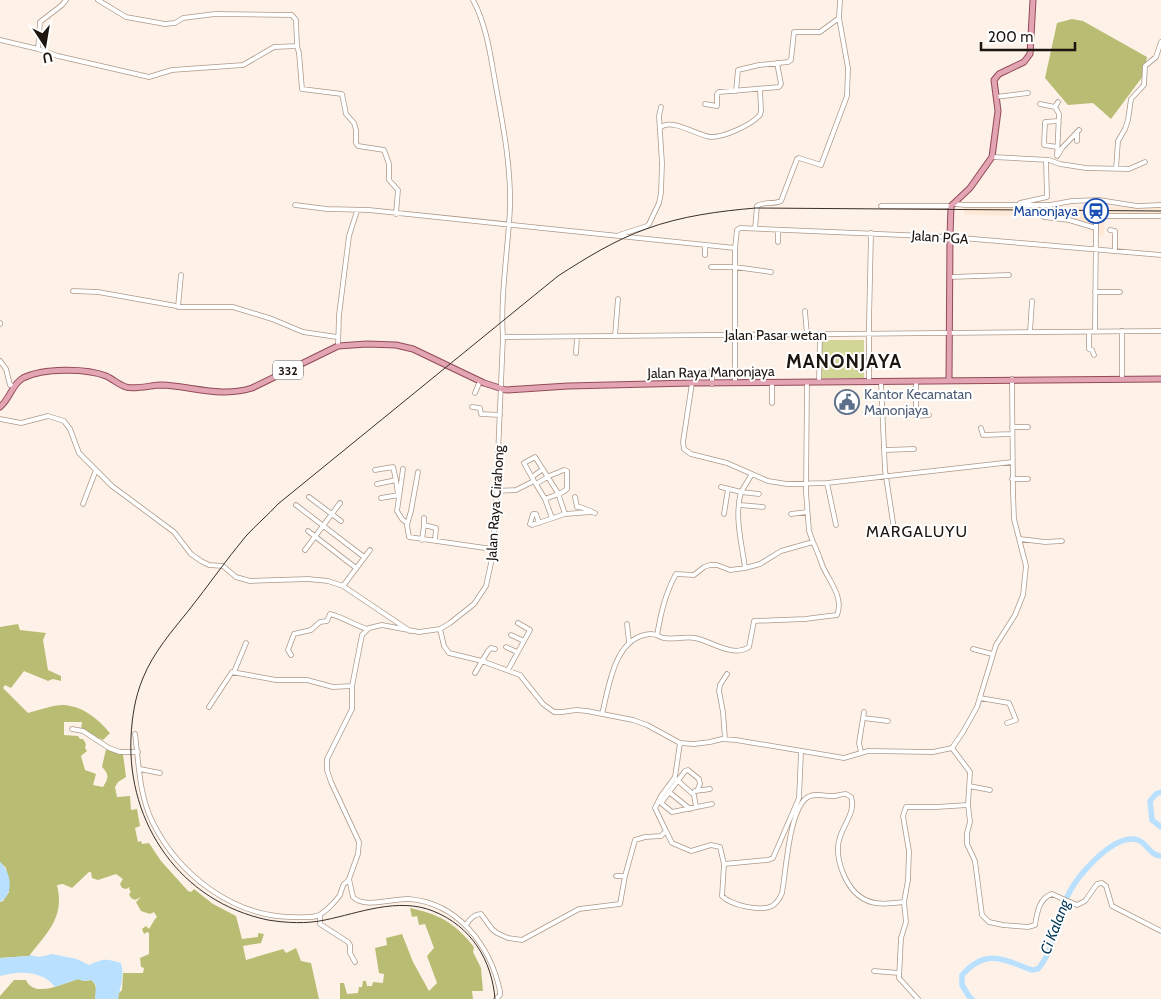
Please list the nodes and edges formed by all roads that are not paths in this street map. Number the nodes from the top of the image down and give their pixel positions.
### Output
1 (66, 0) edge
2 (98, 0) edge
3 (473, 0) edge
4 (840, 0) edge
5 (1033, 0) edge
6 (839, 18) junction
7 (1, 41) edge
8 (1161, 42) edge
9 (296, 46) junction
10 (38, 49) junction
11 (777, 63) junction
12 (760, 89) junction
13 (736, 91) junction
14 (1028, 93) dead end
15 (996, 97) junction
16 (1058, 102) dead end
17 (705, 104) dead end
18 (1040, 104) dead end
19 (660, 107) dead end
20 (1055, 107) junction
21 (1058, 121) junction
22 (660, 128) junction
23 (1078, 141) dead end
24 (1057, 147) junction
25 (1057, 156) junction
26 (992, 157) junction
27 (1046, 160) junction
28 (1054, 161) junction
29 (1145, 162) dead end
30 (1116, 168) junction
31 (1015, 204) junction
32 (295, 205) dead end
33 (953, 205) junction
34 (1161, 205) edge
35 (881, 206) dead end
36 (357, 211) junction
37 (396, 214) junction
38 (1161, 216) edge
39 (1044, 217) dead end
40 (1087, 217) dead end
41 (1096, 221) junction
42 (508, 225) junction
43 (1096, 228) junction
44 (755, 229) junction
45 (778, 230) junction
46 (1110, 230) dead end
47 (872, 233) junction
48 (617, 236) junction
49 (950, 237) junction
50 (778, 242) dead end
51 (705, 245) junction
52 (735, 248) junction
53 (1096, 248) junction
54 (1115, 251) junction
55 (705, 255) dead end
56 (1161, 255) edge
57 (711, 267) dead end
58 (735, 267) junction
59 (771, 272) dead end
60 (181, 275) dead end
61 (1009, 275) dead end
62 (950, 277) junction
63 (73, 291) dead end
64 (1095, 292) junction
65 (1120, 292) dead end
66 (618, 299) dead end
67 (1032, 301) dead end
68 (178, 307) junction
69 (805, 311) dead end
70 (1122, 331) junction
71 (1161, 331) edge
72 (1030, 332) junction
73 (1089, 332) junction
74 (1095, 332) junction
75 (950, 333) junction
76 (869, 334) junction
77 (807, 335) junction
78 (820, 335) junction
79 (616, 336) junction
80 (735, 336) junction
81 (337, 337) junction
82 (577, 337) junction
83 (503, 338) junction
84 (338, 346) junction
85 (576, 353) dead end
86 (1094, 355) dead end
87 (0, 361) edge
88 (712, 370) dead end
89 (1012, 379) junction
90 (1122, 379) junction
91 (1161, 379) edge
92 (480, 380) junction
93 (949, 381) junction
94 (807, 382) junction
95 (819, 382) junction
96 (869, 382) junction
97 (881, 382) junction
98 (916, 382) junction
99 (692, 383) junction
100 (735, 383) junction
101 (772, 383) junction
102 (712, 384) junction
103 (14, 386) junction
104 (501, 389) junction
105 (475, 394) dead end
106 (772, 403) dead end
107 (0, 407) edge
108 (472, 407) dead end
109 (929, 414) dead end
110 (500, 415) junction
111 (0, 419) edge
112 (1012, 427) junction
113 (1028, 427) dead end
114 (981, 428) dead end
115 (1011, 434) junction
116 (914, 449) dead end
117 (885, 450) junction
118 (1012, 462) junction
119 (403, 469) dead end
120 (543, 469) junction
121 (96, 470) junction
122 (375, 470) dead end
123 (418, 472) dead end
124 (752, 474) junction
125 (548, 476) junction
126 (886, 476) junction
127 (1012, 479) junction
128 (1028, 479) dead end
129 (396, 480) junction
130 (534, 480) junction
131 (828, 483) junction
132 (377, 484) dead end
133 (807, 484) junction
134 (721, 487) dead end
135 (728, 488) junction
136 (496, 491) junction
137 (742, 492) junction
138 (541, 493) junction
139 (558, 493) junction
140 (758, 494) dead end
141 (398, 495) junction
142 (535, 496) dead end
143 (309, 497) dead end
144 (381, 498) dead end
145 (575, 498) dead end
146 (545, 499) junction
147 (340, 503) dead end
148 (83, 504) dead end
149 (296, 505) dead end
150 (740, 505) junction
151 (577, 506) junction
152 (763, 507) dead end
153 (578, 512) junction
154 (807, 512) junction
155 (332, 514) junction
156 (565, 514) junction
157 (724, 514) dead end
158 (791, 514) dead end
159 (424, 518) dead end
160 (552, 518) junction
161 (341, 521) dead end
162 (539, 522) dead end
163 (407, 523) junction
164 (424, 525) junction
165 (836, 525) dead end
166 (323, 526) junction
167 (909, 530) dead end
168 (308, 531) dead end
169 (315, 536) junction
170 (1020, 539) junction
171 (422, 540) junction
172 (435, 540) junction
173 (813, 542) junction
174 (1062, 542) dead end
175 (492, 549) junction
176 (304, 550) dead end
177 (370, 550) dead end
178 (364, 557) junction
179 (356, 568) junction
180 (745, 568) junction
181 (344, 586) junction
182 (518, 624) dead end
183 (627, 624) dead end
184 (367, 629) junction
185 (440, 629) junction
186 (410, 631) junction
187 (511, 635) dead end
188 (658, 635) junction
189 (524, 641) junction
190 (629, 642) junction
191 (246, 643) dead end
192 (506, 647) dead end
193 (495, 649) dead end
194 (973, 649) dead end
195 (517, 652) junction
196 (992, 654) junction
197 (290, 655) dead end
198 (482, 661) junction
199 (508, 670) junction
200 (234, 672) junction
201 (475, 673) dead end
202 (727, 674) dead end
203 (352, 686) junction
204 (980, 698) junction
205 (209, 707) dead end
206 (864, 712) dead end
207 (602, 714) junction
208 (863, 718) junction
209 (888, 721) dead end
210 (1007, 723) dead end
211 (72, 729) dead end
212 (135, 734) dead end
213 (725, 739) junction
214 (680, 744) junction
215 (952, 748) junction
216 (138, 752) junction
217 (801, 752) junction
218 (861, 752) junction
219 (140, 769) junction
220 (160, 773) dead end
221 (676, 779) junction
222 (970, 786) junction
223 (704, 790) dead end
224 (990, 790) dead end
225 (696, 791) junction
226 (668, 792) junction
227 (691, 792) junction
228 (799, 798) junction
229 (802, 802) junction
230 (712, 804) dead end
231 (968, 805) junction
232 (696, 807) junction
233 (690, 809) junction
234 (666, 831) junction
235 (724, 864) junction
236 (616, 876) dead end
237 (625, 876) junction
238 (349, 879) junction
239 (904, 902) junction
240 (320, 915) junction
241 (466, 925) junction
242 (1161, 931) edge
243 (355, 962) dead end
244 (874, 971) dead end
245 (899, 973) junction
246 (496, 999) edge
247 (918, 999) edge

1 - 10 street
2 - 9 street
3 - 42 street
4 - 6 street
5 - 15 main road
6 - 11 street
6 - 44 street
7 - 10 street
8 - 30 street
9 - 10 street
9 - 37 street
11 - 12 street
11 - 13 street
12 - 13 street
12 - 22 street
13 - 17 street
14 - 15 street
15 - 26 main road
16 - 20 street
18 - 20 street
19 - 22 street
20 - 21 street
21 - 24 street
21 - 24 street
22 - 48 street
23 - 25 street
24 - 25 street
25 - 28 street
26 - 27 street
26 - 33 main road
27 - 28 street
27 - 31 street
28 - 30 street
29 - 30 street
31 - 33 street
31 - 34 street
32 - 36 street
33 - 35 street
33 - 49 main road
36 - 37 street
36 - 81 street
37 - 42 street
38 - 41 street
39 - 43 street
40 - 41 street
41 - 43 street
42 - 48 street
42 - 83 street
43 - 53 street
44 - 45 street, Jalan PGA
44 - 52 street, Jalan PGA
45 - 47 street, Jalan PGA
45 - 50 street
46 - 54 street
47 - 49 street, Jalan PGA
47 - 76 street
48 - 51 street
49 - 53 street, Jalan PGA
49 - 62 main road
51 - 52 street
51 - 55 street
52 - 58 street
53 - 54 street, Jalan PGA
53 - 64 street
54 - 56 street, Jalan PGA
57 - 58 street
58 - 59 street
58 - 80 street
60 - 68 street
61 - 62 street
62 - 75 main road
63 - 68 street
64 - 65 street
64 - 74 street
66 - 79 street
67 - 72 street
68 - 81 street
69 - 77 street
70 - 71 street, Jalan Pasar wetan
70 - 74 street, Jalan Pasar wetan
70 - 90 street
72 - 73 street, Jalan Pasar wetan
72 - 75 street, Jalan Pasar wetan
73 - 74 street, Jalan Pasar wetan
73 - 86 street
75 - 76 street, Jalan Pasar wetan
75 - 93 main road
76 - 78 street, Jalan Pasar wetan
76 - 96 street
77 - 78 street, Jalan Pasar wetan
77 - 80 street, Jalan Pasar wetan
78 - 95 street
79 - 80 street, Jalan Pasar wetan
79 - 82 street, Jalan Pasar wetan
80 - 100 street
81 - 84 street
82 - 83 street, Jalan Pasar wetan
82 - 85 street
83 - 104 street, Jalan Raya Cirahong
84 - 92 main road, 332
84 - 103 main road, 332
87 - 103 street
88 - 102 street
89 - 90 main road, Jalan Raya Manonjaya
89 - 93 main road, Jalan Raya Manonjaya
89 - 112 street
90 - 91 main road, Jalan Raya Manonjaya
92 - 104 main road, 332
92 - 105 street
93 - 98 main road, Jalan Raya Manonjaya
94 - 95 main road, Jalan Raya Manonjaya
94 - 101 main road, Jalan Raya Manonjaya
94 - 133 street
95 - 96 main road, Jalan Raya Manonjaya
96 - 97 main road, Jalan Raya Manonjaya
97 - 98 main road, Jalan Raya Manonjaya
97 - 117 street
98 - 109 street
99 - 102 main road, Jalan Raya Manonjaya
99 - 104 main road, Jalan Raya Manonjaya
99 - 124 street
100 - 101 main road, Jalan Raya Manonjaya
100 - 102 main road, Jalan Raya Manonjaya
101 - 106 street
103 - 107 main road, 332
104 - 110 street, Jalan Raya Cirahong
108 - 110 street
110 - 136 street, Jalan Raya Cirahong
111 - 121 street
112 - 113 street
112 - 115 street
114 - 115 street
115 - 118 street
116 - 117 street
117 - 126 street
118 - 126 street
118 - 127 street
119 - 141 street
120 - 125 street
120 - 130 street
120 - 130 street
121 - 148 street
121 - 181 street
122 - 129 street
123 - 163 street
124 - 133 street
124 - 137 street
125 - 130 street
125 - 139 street
125 - 139 street
126 - 131 street
126 - 167 street
127 - 128 street
127 - 170 street
129 - 132 street
129 - 141 street
130 - 136 street
130 - 138 street
131 - 133 street
131 - 165 street
133 - 154 street
134 - 135 street
135 - 137 street
135 - 157 street
136 - 175 street, Jalan Raya Cirahong
137 - 140 street
137 - 150 street
138 - 142 street
138 - 146 street
139 - 146 street
139 - 156 street
141 - 144 street
141 - 163 street
143 - 155 street
145 - 151 street
146 - 160 street
147 - 155 street
149 - 166 street
150 - 152 street
150 - 180 street
151 - 153 street
151 - 153 street
153 - 156 street
154 - 158 street
154 - 173 street
155 - 161 street
155 - 166 street
156 - 160 street
159 - 164 street
160 - 162 street
163 - 171 street
164 - 171 street
164 - 172 street
166 - 169 street
166 - 178 street
168 - 169 street
169 - 176 street
169 - 179 street
170 - 174 street
170 - 196 street
171 - 172 street
172 - 175 street
173 - 180 street
173 - 188 street
175 - 185 street, Jalan Raya Cirahong
177 - 178 street
178 - 179 street
179 - 181 street
180 - 188 street
181 - 186 street
182 - 189 street
183 - 190 street
184 - 186 street
184 - 197 street
184 - 203 street
185 - 186 street
185 - 198 street
187 - 189 street
188 - 190 street
189 - 195 street
190 - 207 street
191 - 200 street
192 - 195 street
193 - 198 street
194 - 196 street
195 - 199 street
196 - 204 street
198 - 199 street
198 - 201 street
199 - 207 street
200 - 203 street
200 - 205 street
202 - 213 street
203 - 238 street
204 - 210 street
204 - 215 street
206 - 208 street
207 - 214 street
208 - 209 street
208 - 218 street
211 - 216 street
212 - 216 street
213 - 214 street
213 - 217 street
214 - 221 street
215 - 218 street
215 - 222 street
216 - 219 street
217 - 218 street
217 - 228 street
219 - 220 street
219 - 240 street
221 - 225 street
221 - 226 street
221 - 227 street
221 - 234 street
222 - 224 street
222 - 231 street
223 - 225 street
225 - 227 street
226 - 233 street
226 - 233 street
227 - 232 street
228 - 229 street
228 - 235 street
229 - 235 street
229 - 239 street
230 - 232 street
231 - 239 street
231 - 242 street
232 - 233 street
234 - 235 street
234 - 237 street
236 - 237 street
237 - 241 street
238 - 240 street
238 - 241 street
239 - 245 street
240 - 243 street
241 - 246 street
244 - 245 street
245 - 247 street

